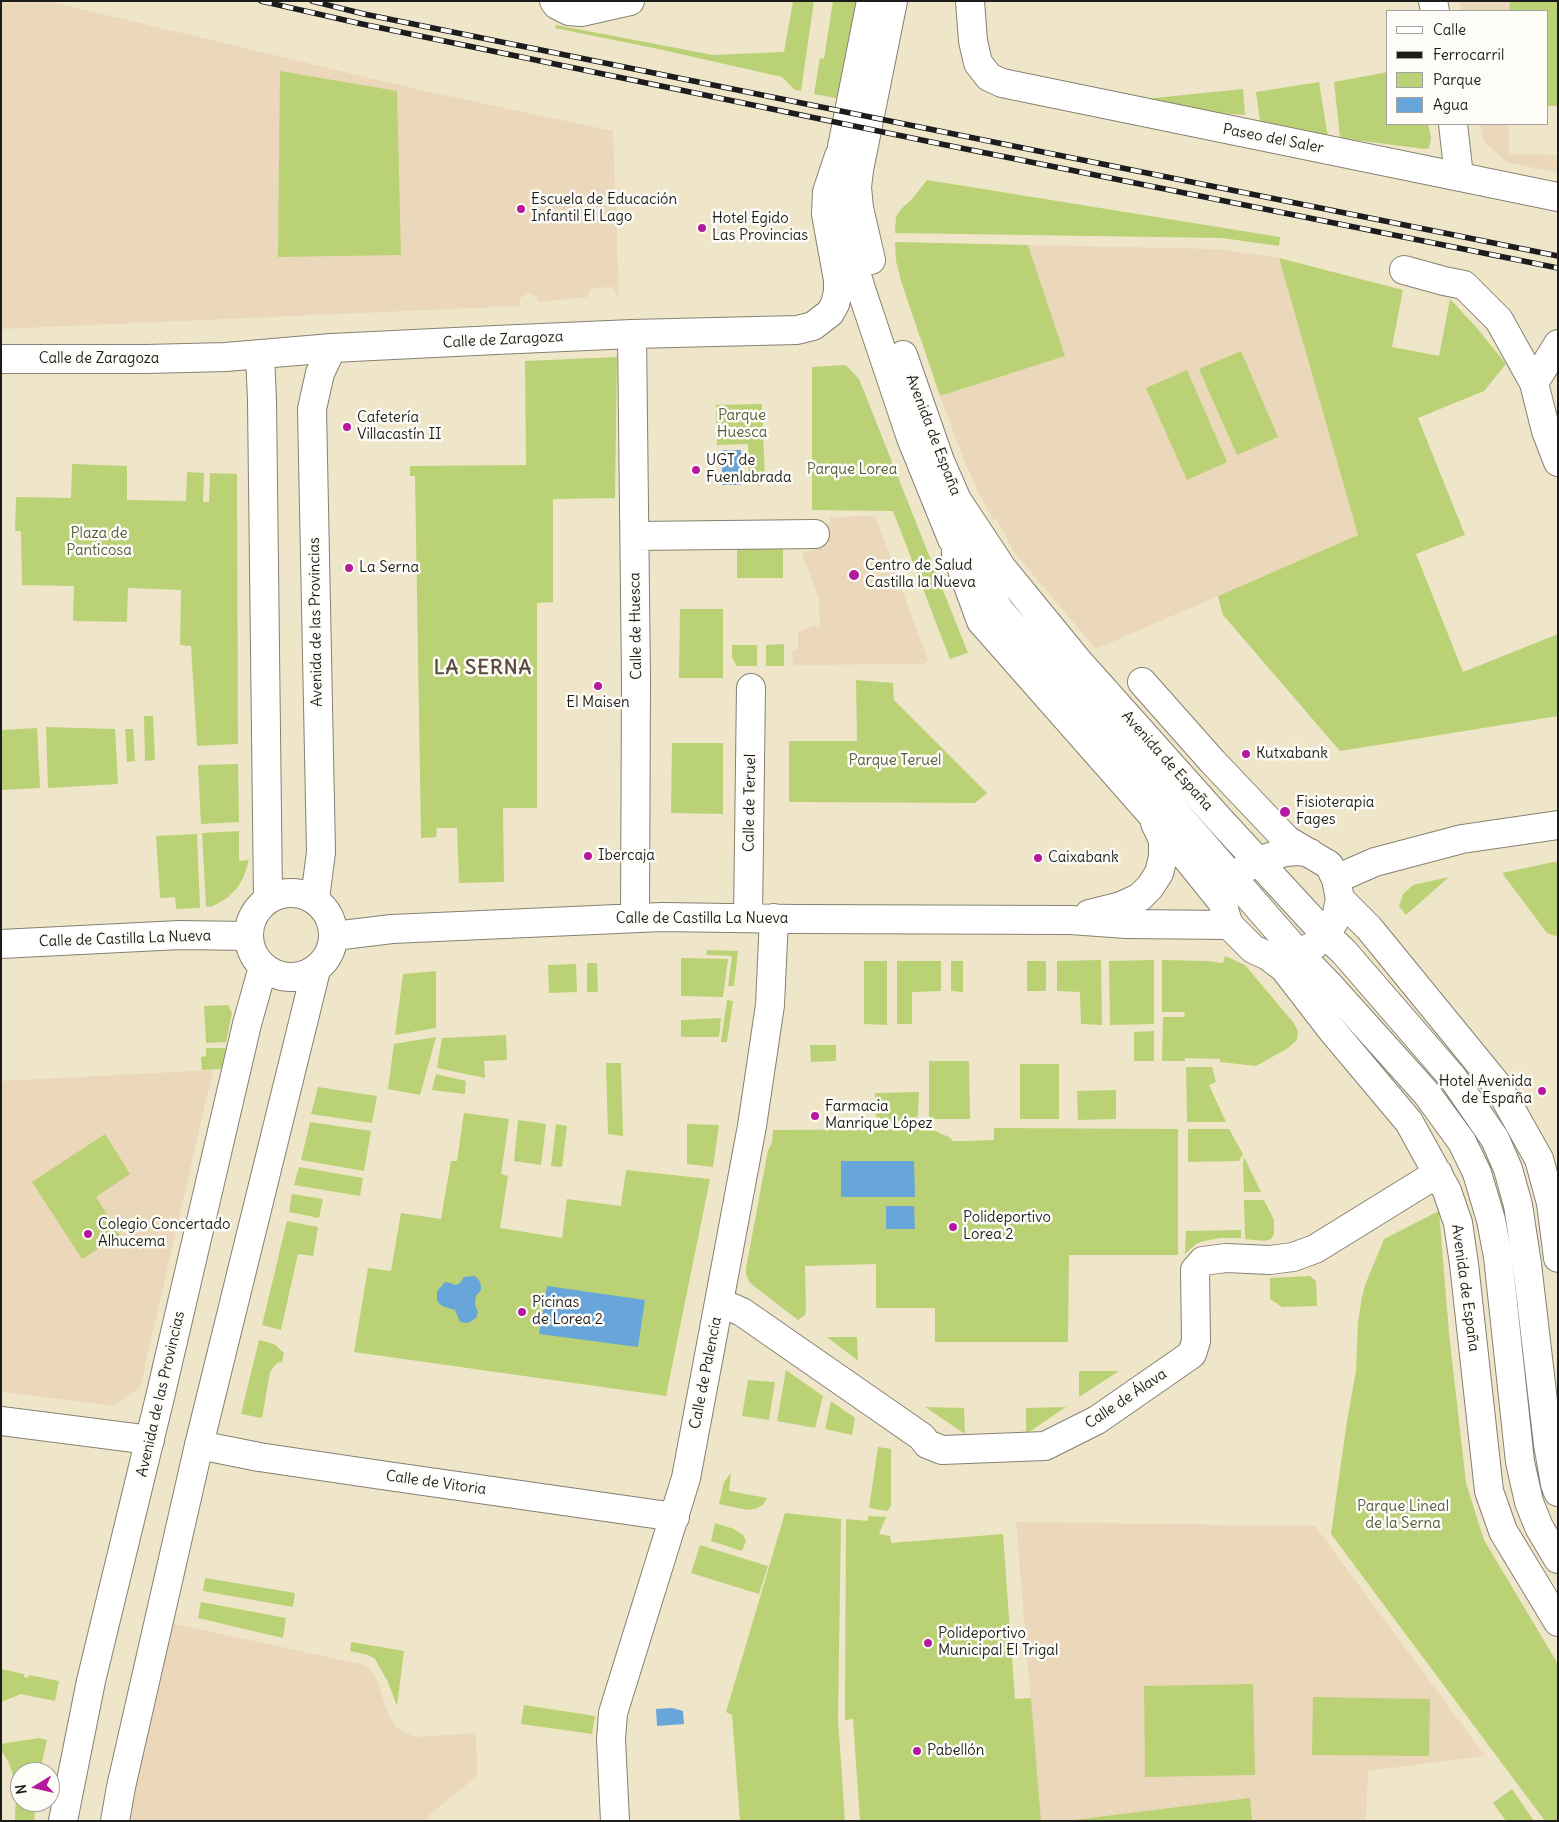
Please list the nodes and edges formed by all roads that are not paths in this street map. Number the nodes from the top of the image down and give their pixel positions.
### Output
1 (554, 1) edge
2 (630, 1) edge
3 (872, 1) edge
4 (893, 1) edge
5 (970, 1) edge
6 (1453, 125) edge
7 (842, 147) junction
8 (1459, 176) junction
9 (1558, 197) edge
10 (1404, 270) dead end
11 (632, 334) junction
12 (1558, 344) edge
13 (332, 348) junction
14 (260, 356) junction
15 (1, 359) edge
16 (1534, 384) junction
17 (1558, 462) edge
18 (815, 534) dead end
19 (635, 536) junction
20 (952, 539) junction
21 (1142, 682) dead end
22 (751, 688) dead end
23 (1152, 815) junction
24 (1558, 825) edge
25 (1310, 853) junction
26 (1258, 861) junction
27 (1202, 876) junction
28 (1233, 878) junction
29 (1338, 889) junction
30 (1140, 897) junction
31 (268, 898) junction
32 (315, 899) junction
33 (1226, 914) junction
34 (635, 918) junction
35 (761, 918) junction
36 (1071, 920) junction
37 (1326, 935) junction
38 (248, 936) junction
39 (334, 936) junction
40 (1, 944) edge
41 (1254, 949) junction
42 (1298, 953) junction
43 (263, 967) junction
44 (316, 970) junction
45 (1438, 1173) junction
46 (1554, 1196) edge
47 (1558, 1258) edge
48 (719, 1302) junction
49 (1, 1421) edge
50 (150, 1440) junction
51 (199, 1445) junction
52 (1558, 1492) edge
53 (675, 1517) junction
54 (1558, 1558) edge
55 (1558, 1622) edge
56 (63, 1821) edge
57 (115, 1821) edge
58 (616, 1821) edge

1 - 2 street
3 - 7 street, Avenida de España
4 - 26 street, Avenida de España
5 - 8 street, Paseo del Saler
6 - 8 street
7 - 11 street, Calle de Zaragoza
7 - 20 street, Avenida de España
8 - 9 street, Paseo del Saler
10 - 16 street
11 - 13 street, Calle de Zaragoza
11 - 19 street, Calle de Huesca
12 - 16 street
13 - 14 street, Calle de Zaragoza
13 - 32 street, Avenida de las Provincias
14 - 15 street, Calle de Zaragoza
14 - 31 street
16 - 17 street
18 - 19 street
19 - 34 street, Calle de Huesca
20 - 23 street, Avenida de España
20 - 28 street, Avenida de España
21 - 25 street
22 - 35 street, Calle de Teruel
23 - 27 street, Avenida de España
23 - 30 street, Calle de Castilla La Nueva
24 - 29 street
25 - 26 street
25 - 29 street
26 - 28 street
26 - 37 street, Avenida de España
27 - 28 street, Calle de Castilla La Nueva
27 - 30 street, Calle de Castilla La Nueva
27 - 33 street, Avenida de España
28 - 33 street
28 - 42 street, Avenida de España
29 - 37 street
29 - 46 street
30 - 36 street, Calle de Castilla La Nueva
31 - 32 street
31 - 38 street
32 - 39 street
33 - 36 street, Calle de Castilla La Nueva
33 - 41 street, Avenida de España
34 - 35 street, Calle de Castilla La Nueva
34 - 39 street, Calle de Castilla La Nueva
35 - 36 street, Calle de Castilla La Nueva
35 - 48 street, Calle de Palencia
37 - 42 street
37 - 52 street, Avenida de España
38 - 40 street, Calle de Castilla La Nueva
38 - 43 street
39 - 44 street
41 - 42 street
41 - 45 street, Avenida de España
42 - 54 street, Avenida de España
43 - 44 street
43 - 50 street, Avenida de las Provincias
44 - 51 street
45 - 48 street, Calle de Álava
45 - 55 street, Avenida de España
46 - 47 street
48 - 53 street, Calle de Palencia
49 - 50 street
50 - 56 street, Avenida de las Provincias
51 - 53 street, Calle de Vitoria
51 - 57 street
53 - 58 street, Calle de Palencia

